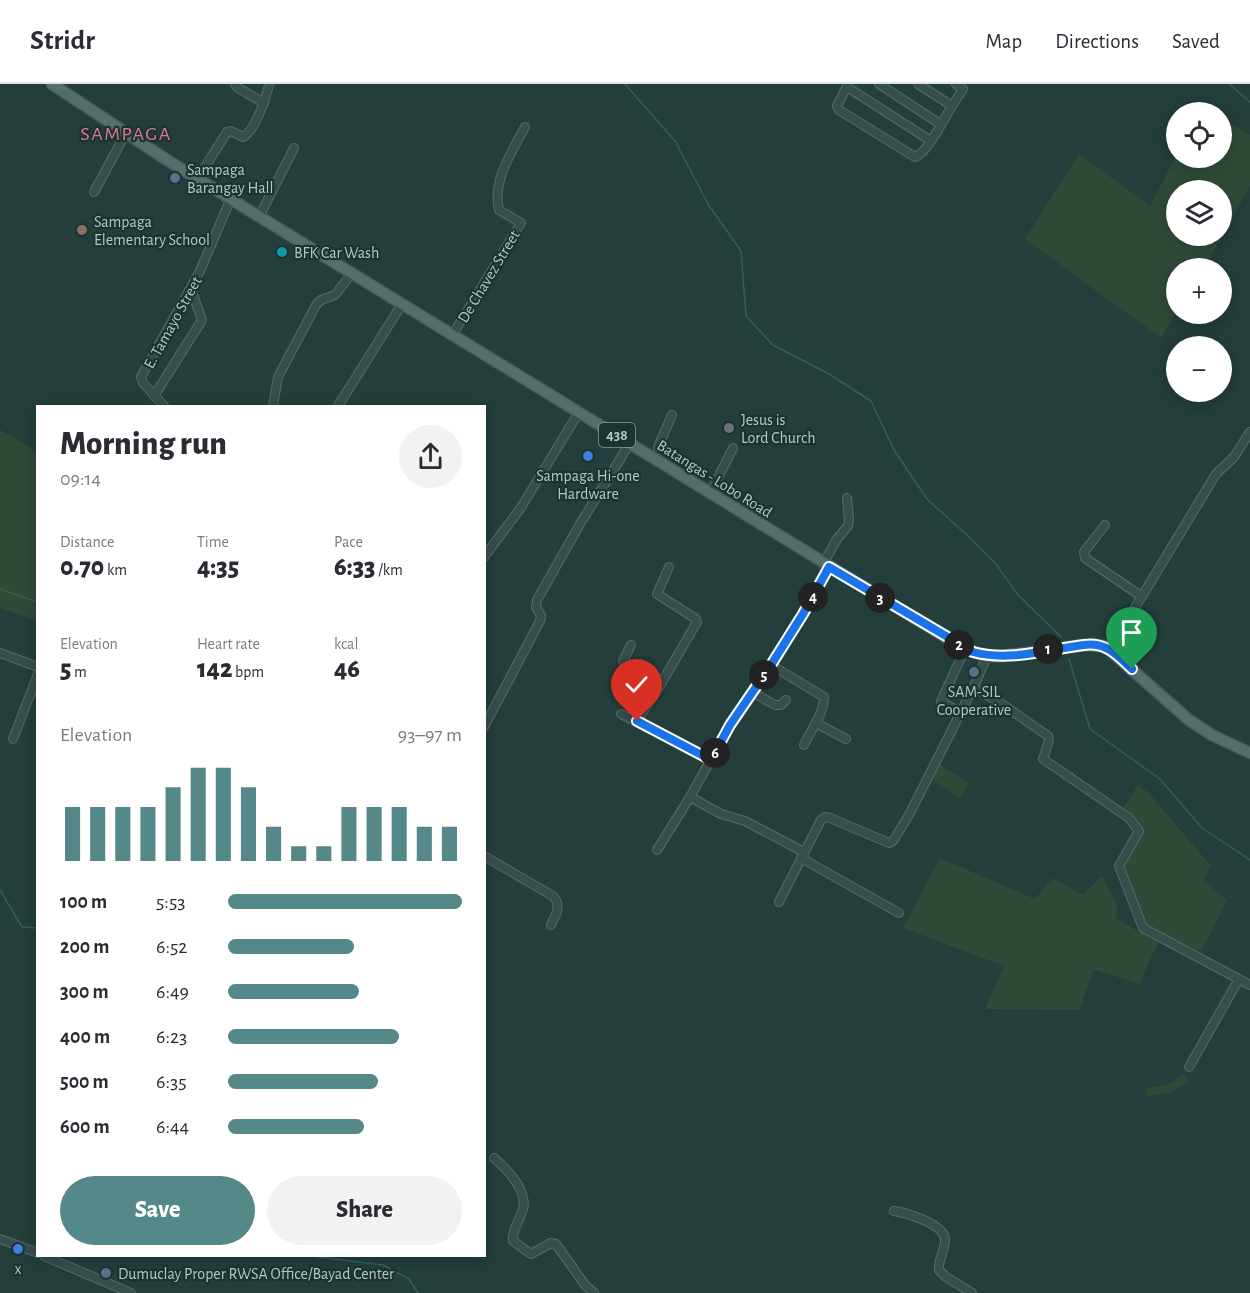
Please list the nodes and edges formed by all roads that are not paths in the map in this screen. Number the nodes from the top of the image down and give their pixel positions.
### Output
1 (52, 84) edge
2 (235, 84) edge
3 (879, 84) edge
4 (918, 84) edge
5 (269, 85) edge
6 (848, 86) edge
7 (962, 86) edge
8 (264, 103) junction
9 (952, 106) junction
10 (940, 124) junction
11 (525, 127) dead end
12 (126, 133) junction
13 (931, 141) junction
14 (294, 148) dead end
15 (198, 178) junction
16 (94, 192) dead end
17 (231, 198) junction
18 (260, 215) junction
19 (352, 273) junction
20 (191, 289) junction
21 (402, 304) junction
22 (453, 334) junction
23 (154, 396) junction
24 (163, 405) edge
25 (273, 405) edge
26 (339, 405) edge
27 (579, 411) junction
28 (672, 415) dead end
29 (1250, 432) edge
30 (630, 443) junction
31 (733, 448) dead end
32 (655, 451) junction
33 (710, 493) junction
34 (847, 498) dead end
35 (1105, 525) dead end
36 (486, 554) edge
37 (826, 566) junction
38 (669, 567) dead end
39 (1141, 596) junction
40 (632, 645) dead end
41 (965, 649) junction
42 (1110, 649) junction
43 (0, 653) edge
44 (987, 656) junction
45 (771, 665) junction
46 (36, 666) edge
47 (36, 679) edge
48 (662, 682) junction
49 (974, 688) junction
50 (752, 692) junction
51 (786, 700) dead end
52 (960, 713) junction
53 (621, 714) dead end
54 (637, 721) junction
55 (486, 723) edge
56 (816, 723) junction
57 (13, 739) dead end
58 (846, 739) dead end
59 (804, 745) dead end
60 (1250, 753) edge
61 (711, 760) junction
62 (690, 797) junction
63 (657, 850) dead end
64 (803, 855) junction
65 (486, 857) edge
66 (779, 902) dead end
67 (899, 913) dead end
68 (551, 925) dead end
69 (1239, 979) junction
70 (1250, 985) edge
71 (1189, 1067) dead end
72 (494, 1158) dead end
73 (894, 1211) dead end
74 (0, 1239) edge
75 (36, 1252) edge
76 (46, 1257) edge
77 (129, 1293) edge
78 (594, 1293) edge
79 (972, 1293) edge

1 - 12 main road, Batangas - Lobo Road / 438
2 - 8 street
3 - 10 street
4 - 9 street
5 - 8 street
6 - 13 street
6 - 13 street
7 - 9 street
8 - 15 street
9 - 10 street
10 - 13 street
11 - 22 street, De Chavez Street
12 - 15 main road, Batangas - Lobo Road / 438
12 - 16 street
14 - 18 street
15 - 17 main road, Batangas - Lobo Road / 438
17 - 18 main road, Batangas - Lobo Road / 438
17 - 20 street, E. Tamayo Street
18 - 19 main road, Batangas - Lobo Road / 438
19 - 21 main road, Batangas - Lobo Road / 438
19 - 25 street
20 - 23 street
20 - 23 street, E. Tamayo Street
21 - 22 main road, Batangas - Lobo Road / 438
21 - 26 street
22 - 27 main road, Batangas - Lobo Road / 438
23 - 24 street, E. Tamayo Street
27 - 30 main road, Batangas - Lobo Road / 438
27 - 36 street
28 - 32 street
29 - 39 street
30 - 32 main road, Batangas - Lobo Road / 438
30 - 55 street
31 - 33 street
32 - 33 main road, Batangas - Lobo Road / 438
33 - 37 main road, Batangas - Lobo Road / 438
34 - 37 street
35 - 39 street
37 - 41 main road, Batangas - Lobo Road / 438
37 - 45 street
38 - 48 street
39 - 42 street
40 - 48 street
41 - 44 main road, Batangas - Lobo Road / 438
41 - 52 street
42 - 44 main road, Batangas - Lobo Road / 438
42 - 60 main road
43 - 46 street
44 - 49 street
45 - 50 street
45 - 56 street
47 - 57 street
48 - 54 street
49 - 52 street
49 - 69 street
50 - 51 street
50 - 61 street
52 - 64 street
53 - 54 street
54 - 61 street
56 - 58 street
56 - 59 street
61 - 62 street
62 - 63 street
62 - 64 street
64 - 66 street
64 - 67 street
65 - 68 street
69 - 70 street
69 - 71 street
72 - 78 street
73 - 79 street
74 - 75 street
76 - 77 street

